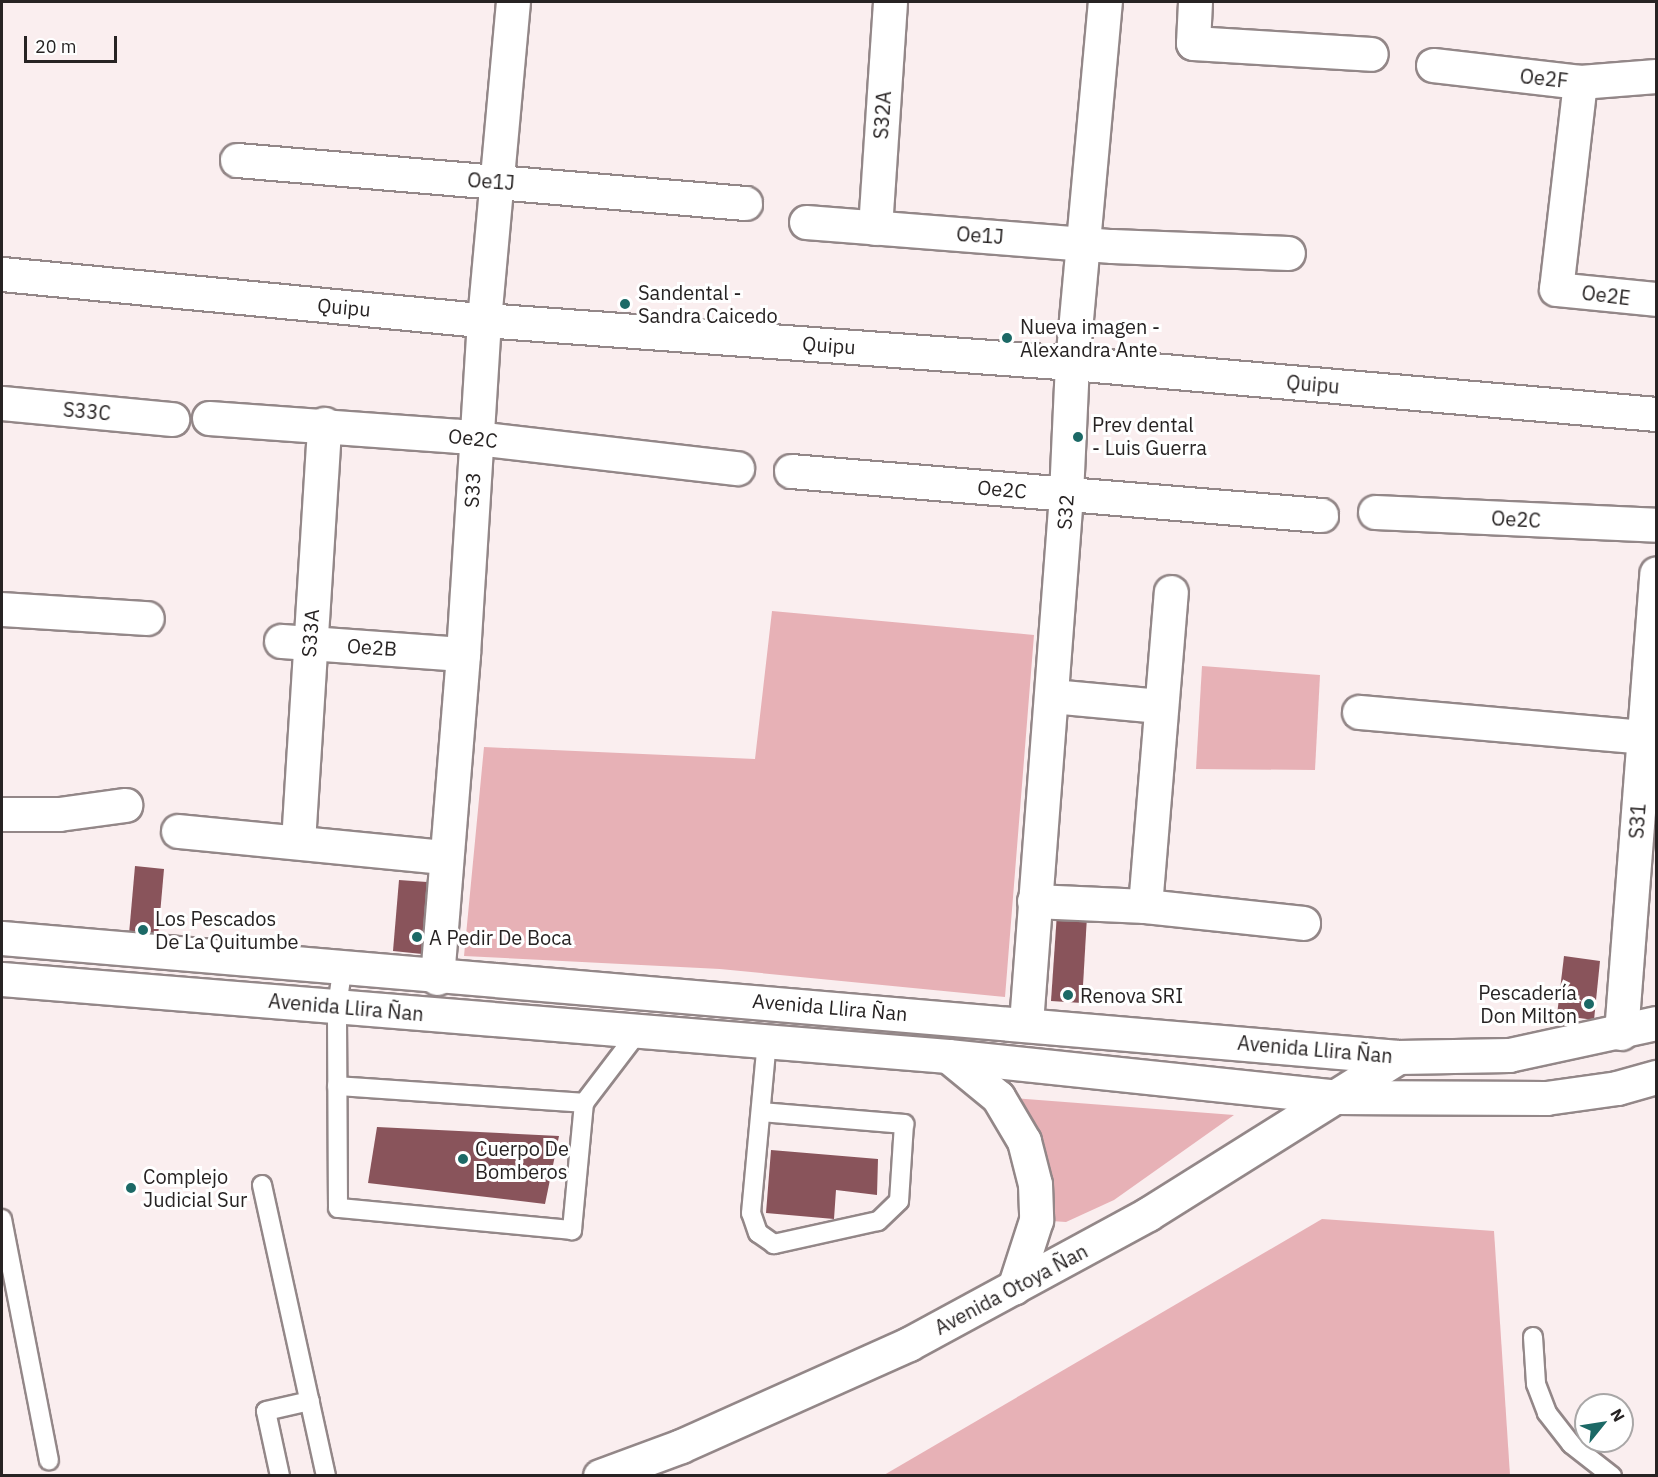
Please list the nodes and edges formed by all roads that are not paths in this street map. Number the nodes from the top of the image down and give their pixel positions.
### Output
1 (513, 2) edge
2 (890, 2) edge
3 (1105, 2) edge
4 (1195, 2) edge
5 (1371, 54) dead end
6 (1433, 65) dead end
7 (1656, 76) edge
8 (1580, 82) junction
9 (237, 160) dead end
10 (499, 182) junction
11 (745, 203) dead end
12 (806, 222) dead end
13 (875, 228) junction
14 (1083, 243) junction
15 (1288, 253) dead end
16 (2, 274) edge
17 (1656, 299) edge
18 (484, 320) junction
19 (1072, 363) junction
20 (2, 403) edge
21 (1656, 414) edge
22 (209, 418) dead end
23 (172, 419) dead end
24 (324, 424) junction
25 (475, 438) junction
26 (737, 468) dead end
27 (791, 471) dead end
28 (1066, 495) junction
29 (1376, 512) dead end
30 (1321, 515) dead end
31 (1656, 525) edge
32 (1656, 573) edge
33 (1171, 592) dead end
34 (2, 609) edge
35 (147, 618) dead end
36 (295, 642) junction
37 (463, 654) junction
38 (1052, 696) junction
39 (1160, 706) junction
40 (1359, 712) dead end
41 (1644, 737) junction
42 (125, 805) dead end
43 (2, 814) edge
44 (178, 831) dead end
45 (298, 842) junction
46 (445, 857) junction
47 (1034, 901) junction
48 (1145, 906) junction
49 (1303, 923) dead end
50 (2, 938) edge
51 (342, 970) junction
52 (437, 978) junction
53 (2, 979) edge
54 (337, 1007) junction
55 (1026, 1023) junction
56 (1656, 1023) edge
57 (638, 1032) junction
58 (1621, 1033) junction
59 (767, 1042) junction
60 (948, 1056) junction
61 (1398, 1057) junction
62 (1656, 1077) edge
63 (337, 1086) junction
64 (1336, 1097) junction
65 (584, 1103) junction
66 (760, 1112) junction
67 (262, 1185) dead end
68 (2, 1219) edge
69 (1014, 1288) junction
70 (1533, 1337) dead end
71 (309, 1401) junction
72 (50, 1460) dead end
73 (280, 1476) edge
74 (326, 1476) edge
75 (600, 1476) edge
76 (1612, 1476) edge

1 - 10 street, S33
2 - 13 street, S32A
3 - 14 street, S32
4 - 5 street
6 - 8 street, Oe2F
7 - 8 street, Oe2F
8 - 17 street, Oe2E
9 - 10 street, Oe1J
10 - 11 street, Oe1J
10 - 18 street, S33
12 - 13 street, Oe1J
13 - 14 street, Oe1J
14 - 15 street, Oe1J
14 - 19 street, S32
16 - 18 street, Quipu
18 - 19 street, Quipu
18 - 25 street, S33
19 - 21 street, Quipu
19 - 28 street, S32
20 - 23 street, S33C
22 - 24 street, Oe2C
24 - 25 street, Oe2C
24 - 36 street, S33A
25 - 26 street, Oe2C
25 - 37 street, S33
27 - 28 street, Oe2C
28 - 30 street, Oe2C
28 - 38 street, S32
29 - 31 street, Oe2C
32 - 41 street, S31
33 - 39 street
34 - 35 street
36 - 37 street, Oe2B
36 - 45 street, S33A
37 - 46 street, S33
38 - 39 street
38 - 47 street, S32
39 - 48 street
40 - 41 street
41 - 58 street, S31
42 - 43 street
44 - 45 street
45 - 46 street
46 - 52 street, S33
47 - 48 street
47 - 55 street, S32
48 - 49 street
50 - 51 street, Avenida Llira Ñan
51 - 52 street, Avenida Llira Ñan
51 - 54 lane
52 - 55 street, Avenida Llira Ñan
53 - 54 street, Avenida Llira Ñan
54 - 57 street, Avenida Llira Ñan
54 - 63 lane
55 - 61 street, Avenida Llira Ñan
56 - 58 street, Avenida Llira Ñan
57 - 59 street, Avenida Llira Ñan
57 - 65 lane
58 - 61 street, Avenida Llira Ñan
59 - 60 street, Avenida Llira Ñan
59 - 66 lane
60 - 64 street, Avenida Llira Ñan
60 - 69 street
61 - 64 street, Avenida Otoya Ñan
62 - 64 street, Avenida Llira Ñan
63 - 65 lane
63 - 65 lane
64 - 69 street, Avenida Otoya Ñan
66 - 66 lane
67 - 71 lane
68 - 72 lane
69 - 75 street, Avenida Otoya Ñan
70 - 76 lane
71 - 73 lane
71 - 74 lane

